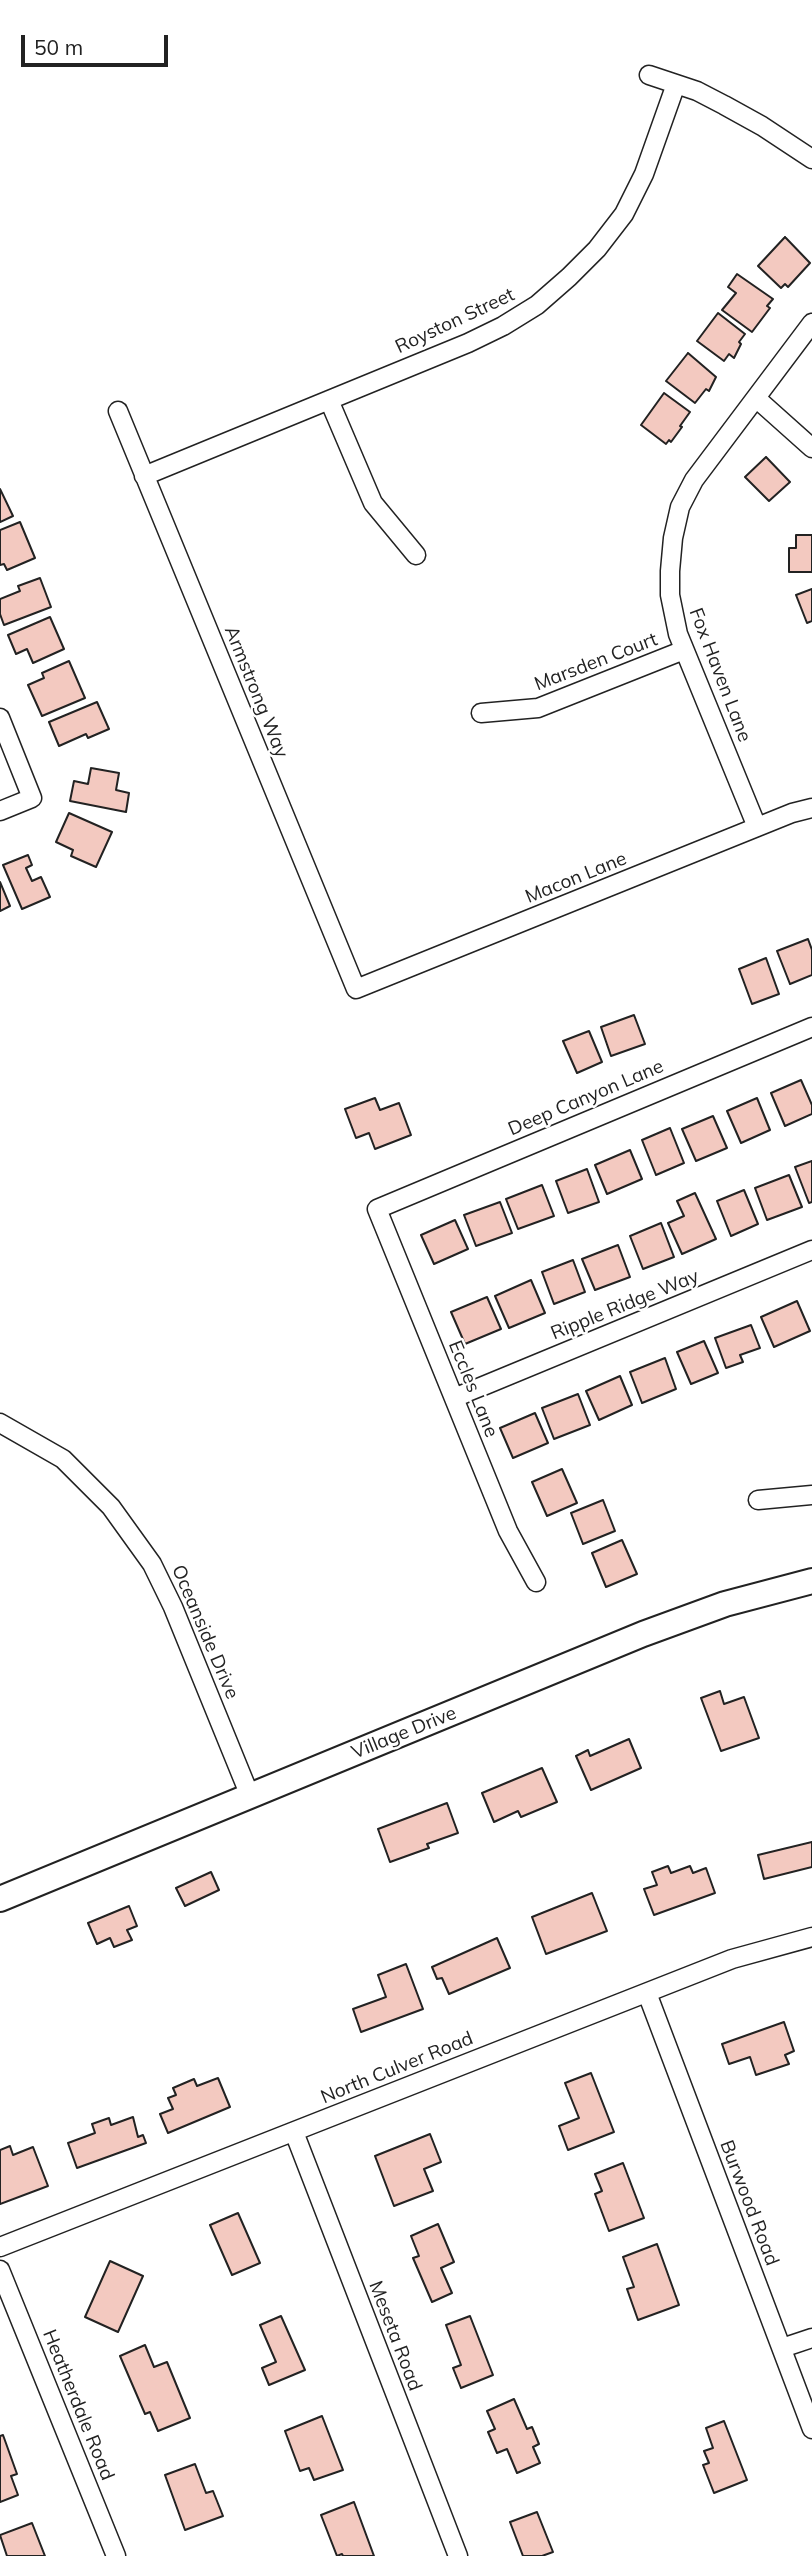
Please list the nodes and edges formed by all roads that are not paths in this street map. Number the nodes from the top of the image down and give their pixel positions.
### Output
1 (649, 75) dead end
2 (676, 84) junction
3 (812, 159) edge
4 (812, 323) edge
5 (756, 398) junction
6 (329, 400) junction
7 (118, 411) dead end
8 (812, 448) edge
9 (144, 476) junction
10 (416, 555) dead end
11 (684, 650) junction
12 (481, 713) dead end
13 (0, 718) edge
14 (812, 808) edge
15 (0, 811) edge
16 (757, 827) junction
17 (356, 989) joint
18 (812, 1027) edge
19 (377, 1209) joint
20 (812, 1250) edge
21 (454, 1398) junction
22 (0, 1423) edge
23 (812, 1495) edge
24 (758, 1500) dead end
25 (536, 1581) dead end
26 (812, 1581) edge
27 (250, 1796) junction
28 (0, 1899) edge
29 (812, 1937) edge
30 (647, 1993) junction
31 (293, 2132) junction
32 (0, 2247) edge
33 (0, 2270) edge
34 (812, 2338) edge
35 (782, 2348) junction
36 (812, 2429) edge
37 (116, 2556) edge
38 (458, 2556) edge

1 - 2 street
2 - 3 street
2 - 6 street, Royston Street
4 - 5 street, Fox Haven Lane
5 - 8 street
5 - 11 street, Fox Haven Lane
6 - 9 street, Royston Street
6 - 10 street
7 - 9 street, Armstrong Way
9 - 17 street, Armstrong Way
11 - 12 street, Marsden Court
11 - 16 street, Fox Haven Lane
13 - 15 street
14 - 16 street, Macon Lane
16 - 17 street, Macon Lane
18 - 19 street, Deep Canyon Lane
19 - 21 street, Eccles Lane
20 - 21 street, Ripple Ridge Way
21 - 25 street, Eccles Lane
22 - 27 street, Oceanside Drive
23 - 24 street
26 - 27 main road, Village Drive
27 - 28 main road, Village Drive
29 - 30 street, North Culver Road
30 - 31 street, North Culver Road
30 - 35 street, Burwood Road
31 - 32 street, North Culver Road
31 - 38 street, Meseta Road
33 - 37 street, Heatherdale Road
34 - 35 street
35 - 36 street, Burwood Road

